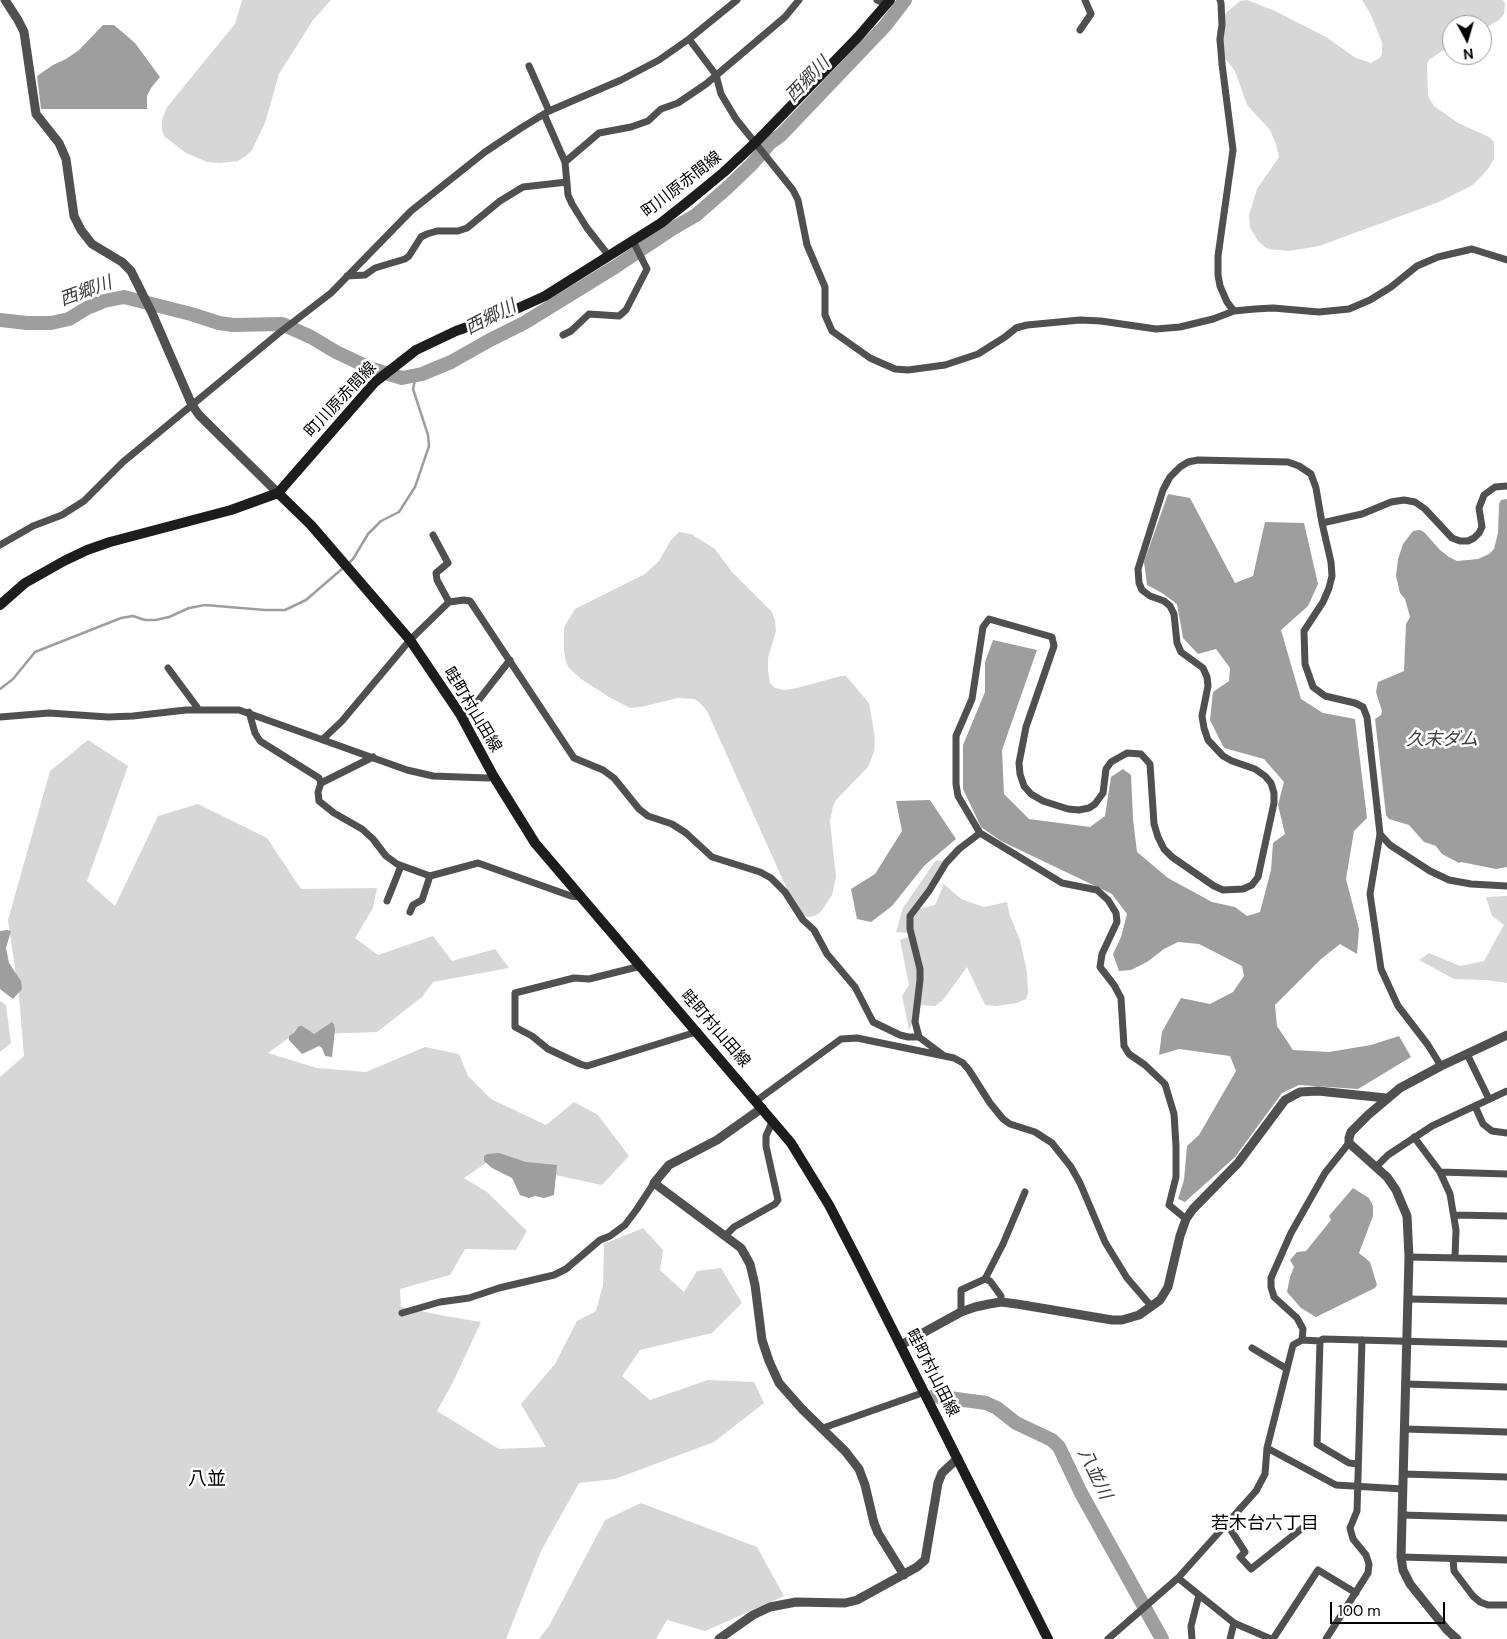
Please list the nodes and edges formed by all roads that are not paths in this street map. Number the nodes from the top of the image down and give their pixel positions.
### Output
1 (5, 0) edge
2 (737, 0) edge
3 (799, 0) edge
4 (1086, 0) edge
5 (1220, 0) edge
6 (885, 1) edge
7 (1080, 30) dead end
8 (688, 39) junction
9 (529, 66) dead end
10 (716, 75) junction
11 (546, 113) junction
12 (757, 146) junction
13 (565, 162) junction
14 (567, 182) junction
15 (633, 241) junction
16 (609, 256) junction
17 (1507, 260) edge
18 (347, 276) junction
19 (1234, 311) junction
20 (563, 335) dead end
21 (192, 405) junction
22 (1507, 486) edge
23 (278, 493) junction
24 (1322, 523) junction
25 (433, 535) dead end
26 (0, 545) edge
27 (449, 602) junction
28 (0, 605) edge
29 (410, 640) junction
30 (510, 660) junction
31 (168, 668) dead end
32 (197, 710) junction
33 (249, 712) junction
34 (0, 717) edge
35 (463, 720) junction
36 (323, 739) junction
37 (373, 757) junction
38 (494, 777) junction
39 (321, 783) junction
40 (980, 833) junction
41 (1380, 834) junction
42 (401, 866) junction
43 (430, 876) junction
44 (1507, 886) edge
45 (579, 897) junction
46 (387, 901) dead end
47 (410, 912) dead end
48 (641, 966) junction
49 (696, 1032) junction
50 (1507, 1035) edge
51 (919, 1037) junction
52 (1467, 1054) junction
53 (943, 1055) junction
54 (1441, 1066) junction
55 (1507, 1091) edge
56 (1386, 1098) junction
57 (1489, 1099) junction
58 (759, 1104) junction
59 (1475, 1106) junction
60 (773, 1120) junction
61 (1507, 1133) edge
62 (1414, 1137) junction
63 (1349, 1143) junction
64 (1376, 1167) junction
65 (1440, 1172) junction
66 (1507, 1174) edge
67 (654, 1183) junction
68 (1024, 1192) dead end
69 (1454, 1215) junction
70 (1507, 1216) edge
71 (1186, 1219) junction
72 (725, 1236) junction
73 (1409, 1256) junction
74 (1455, 1257) junction
75 (1507, 1259) edge
76 (985, 1279) junction
77 (1408, 1299) junction
78 (1507, 1301) edge
79 (1001, 1302) junction
80 (1152, 1307) junction
81 (961, 1312) junction
82 (402, 1313) dead end
83 (1302, 1340) junction
84 (1320, 1340) junction
85 (1362, 1340) junction
86 (1406, 1341) junction
87 (1507, 1344) edge
88 (901, 1345) junction
89 (1252, 1348) dead end
90 (1287, 1369) junction
91 (1405, 1384) junction
92 (1507, 1387) edge
93 (925, 1392) junction
94 (823, 1428) junction
95 (1404, 1429) junction
96 (1507, 1432) edge
97 (1267, 1448) junction
98 (958, 1458) junction
99 (1358, 1464) junction
100 (1403, 1474) junction
101 (1507, 1477) edge
102 (1358, 1488) junction
103 (1402, 1489) junction
104 (1402, 1515) junction
105 (1507, 1518) edge
106 (1310, 1522) dead end
107 (1227, 1524) junction
108 (1400, 1557) junction
109 (1453, 1559) junction
110 (1507, 1560) edge
111 (904, 1575) junction
112 (1178, 1578) junction
113 (1356, 1593) junction
114 (1199, 1595) junction
115 (1507, 1605) edge
116 (1234, 1623) junction
117 (718, 1639) edge
118 (1048, 1639) edge
119 (1108, 1639) edge
120 (1192, 1639) edge
121 (1230, 1639) edge
122 (1272, 1639) edge
123 (1326, 1639) edge
124 (1457, 1639) edge

1 - 21 street
2 - 8 street
3 - 10 street
4 - 7 street
5 - 19 street
6 - 12 main road, 町川原赤間線
8 - 10 street
8 - 11 street
9 - 11 street
10 - 12 street
10 - 13 street
11 - 13 street
11 - 18 street
12 - 15 main road, 町川原赤間線
12 - 19 street
13 - 14 street
14 - 16 street
14 - 18 street
15 - 16 main road, 町川原赤間線
15 - 20 street
16 - 23 main road, 町川原赤間線
17 - 19 street
18 - 21 street
21 - 23 street
21 - 26 street
22 - 24 street
23 - 28 main road, 町川原赤間線
23 - 29 main road, 畦町村山田線
24 - 40 street
24 - 41 street
25 - 27 street
27 - 29 street
27 - 30 street
29 - 35 main road, 畦町村山田線
29 - 36 street
30 - 35 street
30 - 51 street
31 - 32 street
32 - 33 street
32 - 34 street
33 - 36 street
33 - 39 street
35 - 38 main road, 畦町村山田線
36 - 37 street
37 - 38 street
37 - 39 street
38 - 45 main road, 畦町村山田線
39 - 42 street
40 - 51 street
40 - 71 street
41 - 44 street
41 - 54 street
42 - 43 street
42 - 46 street
43 - 45 street
43 - 47 street
45 - 48 main road, 畦町村山田線
48 - 49 main road, 畦町村山田線
48 - 49 street
49 - 58 main road, 畦町村山田線
50 - 52 street
51 - 53 street
52 - 54 street
52 - 57 street
53 - 58 street
53 - 80 street
54 - 56 street
55 - 57 street
56 - 63 street
56 - 71 street
57 - 59 street
58 - 60 main road, 畦町村山田線
58 - 67 street
59 - 61 street
59 - 62 street
60 - 72 street
60 - 88 main road, 畦町村山田線
62 - 64 street
62 - 65 street
63 - 64 street
63 - 83 street
64 - 73 street
65 - 66 street
65 - 69 street
67 - 72 street
67 - 82 street
68 - 76 street
69 - 70 street
69 - 74 street
71 - 80 street
72 - 94 street
73 - 74 street
73 - 77 street
74 - 75 street
76 - 79 street
76 - 81 street
77 - 78 street
77 - 86 street
79 - 80 street
79 - 81 street
81 - 88 street
83 - 84 street
83 - 90 street
84 - 85 street
84 - 99 street
85 - 86 street
85 - 99 street
86 - 87 street
86 - 91 street
88 - 93 main road, 畦町村山田線
89 - 90 street
90 - 97 street
91 - 92 street
91 - 95 street
93 - 94 street
93 - 98 main road, 畦町村山田線
94 - 111 street
95 - 96 street
95 - 100 street
97 - 102 street
97 - 107 street
98 - 111 street
98 - 118 main road, 畦町村山田線
99 - 102 street
100 - 101 street
100 - 103 street
102 - 103 street
102 - 113 street
103 - 104 street
104 - 105 street
104 - 108 street
106 - 107 street
107 - 112 street
108 - 109 street
108 - 124 street
109 - 110 street
109 - 115 street
111 - 117 street
112 - 114 street
112 - 119 street
113 - 122 street
113 - 123 street
114 - 116 street
114 - 120 street
116 - 121 street
116 - 122 street

